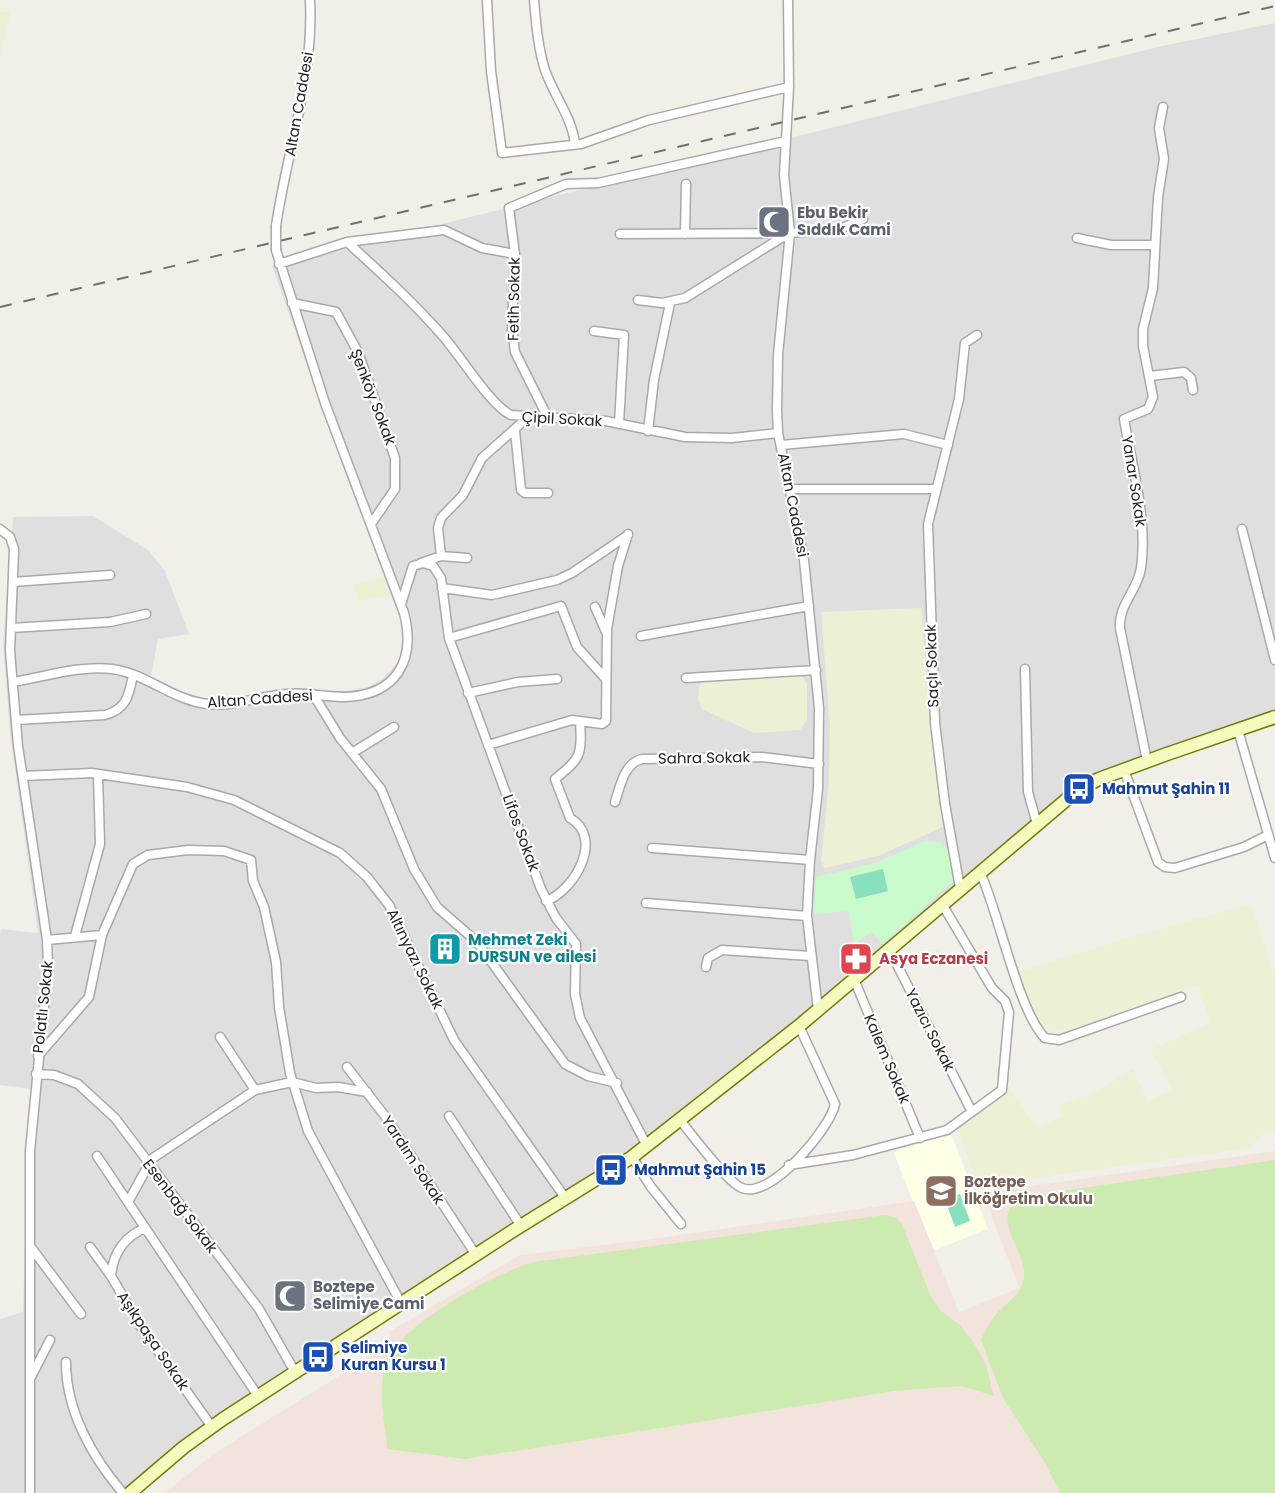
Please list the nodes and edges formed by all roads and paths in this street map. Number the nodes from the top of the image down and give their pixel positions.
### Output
1 (310, 0) edge
2 (487, 0) edge
3 (534, 0) edge
4 (788, 0) edge
5 (789, 87) junction
6 (1163, 107) dead end
7 (786, 141) junction
8 (575, 144) junction
9 (686, 184) dead end
10 (863, 219) dead end
11 (790, 232) junction
12 (620, 234) dead end
13 (685, 234) junction
14 (1077, 238) dead end
15 (347, 242) junction
16 (1154, 245) junction
17 (515, 254) junction
18 (279, 264) junction
19 (638, 300) dead end
20 (292, 303) junction
21 (670, 303) junction
22 (594, 331) dead end
23 (977, 335) dead end
24 (1150, 376) junction
25 (1193, 390) dead end
26 (527, 418) junction
27 (548, 418) junction
28 (619, 424) junction
29 (515, 430) junction
30 (648, 431) junction
31 (778, 433) junction
32 (781, 445) junction
33 (948, 445) junction
34 (789, 489) junction
35 (936, 489) junction
36 (548, 493) dead end
37 (371, 524) junction
38 (0, 529) edge
39 (1242, 529) dead end
40 (441, 556) junction
41 (467, 558) dead end
42 (419, 563) junction
43 (110, 575) dead end
44 (13, 582) junction
45 (442, 588) junction
46 (401, 604) junction
47 (809, 606) junction
48 (595, 607) dead end
49 (146, 614) dead end
50 (11, 628) junction
51 (607, 634) junction
52 (641, 636) dead end
53 (449, 638) junction
54 (1275, 660) edge
55 (1025, 669) dead end
56 (816, 670) junction
57 (133, 675) junction
58 (605, 678) junction
59 (686, 678) dead end
60 (557, 679) dead end
61 (13, 682) junction
62 (468, 693) junction
63 (313, 694) junction
64 (1275, 717) edge
65 (16, 720) junction
66 (580, 721) junction
67 (394, 727) dead end
68 (1238, 730) junction
69 (488, 746) junction
70 (352, 753) junction
71 (1147, 761) junction
72 (819, 764) junction
73 (1124, 770) junction
74 (98, 774) junction
75 (23, 777) junction
76 (615, 802) dead end
77 (1036, 824) junction
78 (1268, 835) junction
79 (652, 848) dead end
80 (1275, 858) edge
81 (810, 860) junction
82 (980, 872) junction
83 (960, 888) junction
84 (546, 901) junction
85 (646, 903) dead end
86 (942, 904) junction
87 (807, 916) junction
88 (102, 935) junction
89 (75, 936) junction
90 (47, 940) junction
91 (889, 949) junction
92 (810, 956) junction
93 (706, 967) dead end
94 (854, 979) junction
95 (1180, 998) dead end
96 (818, 1010) junction
97 (800, 1026) junction
98 (220, 1037) dead end
99 (38, 1056) junction
100 (347, 1067) dead end
101 (36, 1074) junction
102 (291, 1082) junction
103 (616, 1083) junction
104 (255, 1090) junction
105 (367, 1092) junction
106 (972, 1112) junction
107 (449, 1116) dead end
108 (680, 1120) junction
109 (920, 1138) junction
110 (647, 1146) junction
111 (97, 1156) dead end
112 (632, 1158) junction
113 (148, 1163) junction
114 (789, 1165) junction
115 (566, 1199) junction
116 (128, 1202) junction
117 (681, 1224) dead end
118 (520, 1226) junction
119 (145, 1228) junction
120 (30, 1246) junction
121 (90, 1247) dead end
122 (476, 1255) junction
123 (111, 1276) junction
124 (401, 1303) junction
125 (81, 1314) dead end
126 (50, 1340) dead end
127 (66, 1362) dead end
128 (295, 1372) junction
129 (30, 1379) junction
130 (258, 1396) junction
131 (212, 1426) junction
132 (30, 1493) edge
133 (123, 1493) edge
134 (130, 1493) edge

1 - 18 street, Altan Caddesi, bridge
2 - 8 street
3 - 8 street
4 - 5 street, Altan Caddesi
5 - 7 street, Altan Caddesi
5 - 8 street
6 - 16 street, Yanar Sokak
7 - 11 street, Altan Caddesi
7 - 17 street, Fetih Sokak
9 - 13 street
10 - 11 street
11 - 13 street
11 - 21 street
11 - 31 street, Altan Caddesi
12 - 13 street
14 - 16 street
15 - 17 street
15 - 18 street
15 - 26 street, Çipil Sokak
16 - 24 street, Yanar Sokak
17 - 27 street, Fetih Sokak
18 - 20 street, Altan Caddesi
19 - 21 street
20 - 37 street, Altan Caddesi
20 - 37 street, Şenköy Sokak
21 - 30 street
22 - 28 street
23 - 33 street, Saçlı Sokak
24 - 25 street
24 - 71 street, Yanar Sokak
26 - 27 street, Çipil Sokak
26 - 29 street
27 - 28 street, Çipil Sokak
28 - 30 street, Çipil Sokak
29 - 36 street
29 - 40 street
30 - 31 street, Çipil Sokak
31 - 32 street, Altan Caddesi
32 - 33 street
32 - 34 street, Altan Caddesi
33 - 35 street, Saçlı Sokak
34 - 35 street
34 - 47 street, Altan Caddesi
35 - 83 street, Saçlı Sokak
37 - 46 street, Altan Caddesi
38 - 44 street, Polatlı Sokak
39 - 54 street
40 - 41 street
40 - 42 street
42 - 45 street, Lifos Sokak
42 - 46 street
43 - 44 street
44 - 50 street, Polatlı Sokak
45 - 51 street
45 - 53 street, Lifos Sokak
46 - 63 street, Altan Caddesi
47 - 52 street
47 - 56 street, Altan Caddesi
48 - 51 street
49 - 50 street
50 - 61 street, Polatlı Sokak
51 - 58 street
53 - 58 street
53 - 62 street, Lifos Sokak
55 - 77 street
56 - 59 street
56 - 72 street, Altan Caddesi
57 - 61 street, Altan Caddesi
57 - 63 street, Altan Caddesi
57 - 65 street
58 - 66 street
60 - 62 street
61 - 65 street, Polatlı Sokak
62 - 69 street, Lifos Sokak
63 - 70 street
64 - 68 street
65 - 75 street, Polatlı Sokak
66 - 69 street
66 - 84 street
67 - 70 street
68 - 71 street
68 - 78 street
69 - 84 street, Lifos Sokak
70 - 103 street
71 - 73 street
72 - 76 street, Sahra Sokak
72 - 81 street, Altan Caddesi
73 - 77 street
73 - 78 street
74 - 75 street, Altınyazı Sokak
74 - 89 street
74 - 115 street, Altınyazı Sokak
75 - 90 street, Polatlı Sokak
77 - 82 street
78 - 80 street
79 - 81 street
81 - 87 street, Altan Caddesi
82 - 83 street
82 - 95 street
83 - 86 street
84 - 103 street, Lifos Sokak
85 - 87 street
86 - 91 street
86 - 106 street
87 - 92 street, Altan Caddesi
88 - 89 street
88 - 99 street
88 - 102 street
89 - 90 street
90 - 99 street, Polatlı Sokak
91 - 94 street
91 - 106 street, Yazıcı Sokak
92 - 93 street
92 - 96 street, Altan Caddesi
94 - 96 street
94 - 109 street, Kalem Sokak
96 - 97 street
97 - 108 street
97 - 114 street
98 - 104 street
99 - 101 street, Polatlı Sokak
100 - 105 street, Yardım Sokak
101 - 113 street, Esenbağ Sokak
101 - 120 street, Polatlı Sokak
102 - 104 street
102 - 105 street
102 - 124 street
103 - 110 street, Lifos Sokak
104 - 113 street
105 - 122 street, Yardım Sokak
106 - 109 street
107 - 118 street
108 - 110 street
108 - 114 street
109 - 114 street
110 - 112 street
111 - 116 street
112 - 115 street
112 - 117 street
113 - 116 street
113 - 128 street, Esenbağ Sokak
115 - 118 street
116 - 119 street
118 - 122 street
119 - 123 street, Aşıkpaşa Sokak
119 - 130 street
120 - 125 street
120 - 129 street, Polatlı Sokak
121 - 123 street
122 - 124 street
123 - 131 street, Aşıkpaşa Sokak
124 - 128 street
126 - 129 street
127 - 133 street
128 - 130 street
129 - 132 street, Polatlı Sokak
130 - 131 street
131 - 134 street

